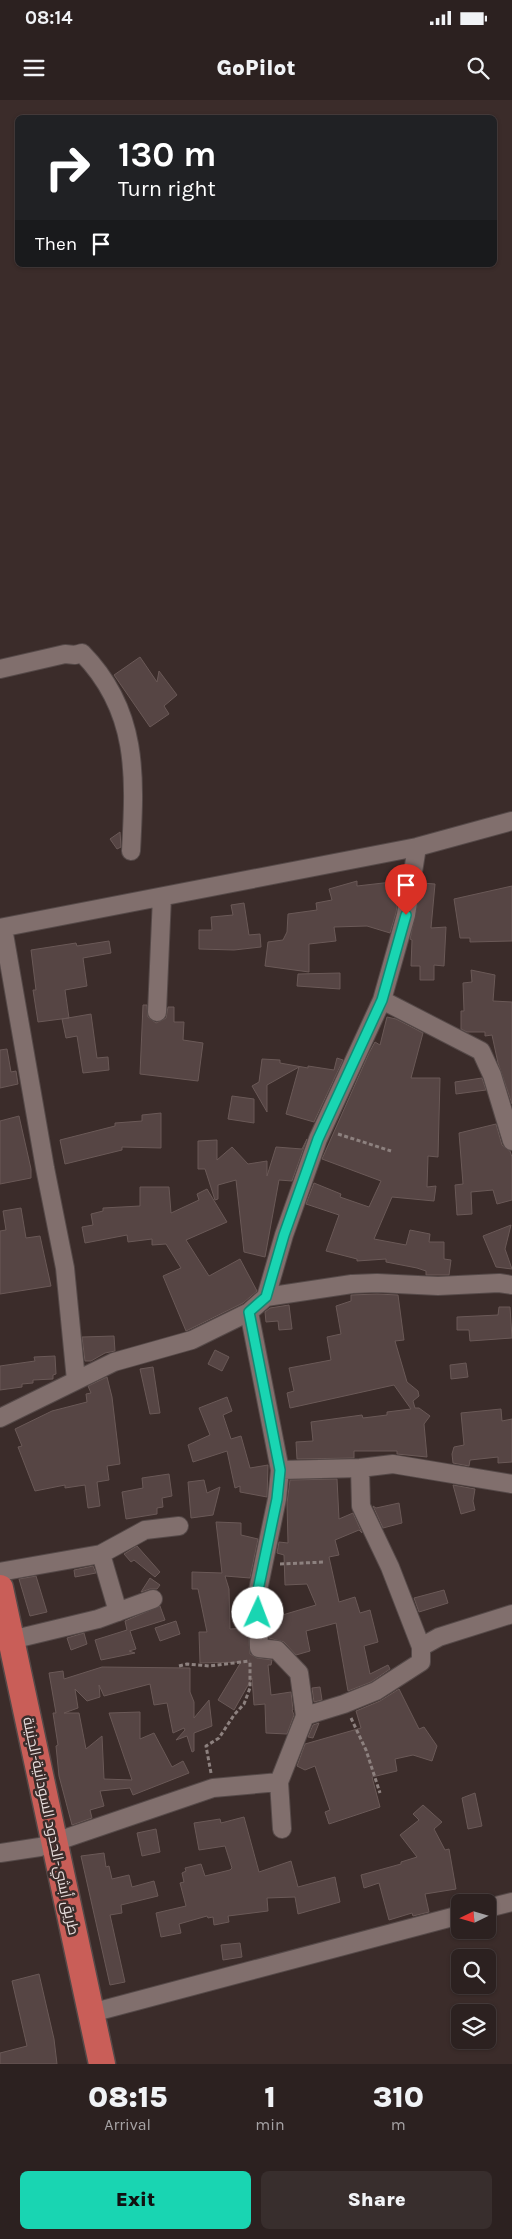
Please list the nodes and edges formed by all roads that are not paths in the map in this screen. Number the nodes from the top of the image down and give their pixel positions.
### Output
1 (0, 669) edge
2 (512, 821) edge
3 (418, 847) junction
4 (131, 851) dead end
5 (162, 897) junction
6 (2, 928) edge
7 (382, 1000) junction
8 (157, 1012) dead end
9 (512, 1141) edge
10 (512, 1285) edge
11 (266, 1297) junction
12 (249, 1312) junction
13 (76, 1380) junction
14 (0, 1418) edge
15 (360, 1468) junction
16 (280, 1470) junction
17 (512, 1484) edge
18 (179, 1526) dead end
19 (101, 1554) junction
20 (0, 1572) edge
21 (0, 1588) edge
22 (153, 1599) dead end
23 (118, 1612) junction
24 (512, 1614) edge
25 (421, 1647) junction
26 (6, 1650) edge
27 (306, 1716) junction
28 (279, 1782) junction
29 (282, 1829) dead end
30 (47, 1844) junction
31 (0, 1853) edge
32 (512, 1902) edge
33 (496, 1906) edge
34 (451, 1917) edge
35 (91, 2013) junction
36 (86, 2064) edge
37 (102, 2064) edge

1 - 4 street
2 - 3 street
3 - 5 street
3 - 7 street
5 - 6 street
5 - 8 street
6 - 13 street
7 - 9 street
7 - 11 street
10 - 11 street
11 - 12 street
12 - 13 street
12 - 16 street
13 - 14 street
15 - 16 street
15 - 17 street
15 - 25 street
16 - 27 street
18 - 19 street
19 - 20 street
19 - 23 street
21 - 26 highway, طريق أبشي-الحدود السودانية-الجنينة
22 - 23 street
23 - 26 street
24 - 25 street
25 - 27 street
26 - 30 highway, طريق أبشي-الحدود السودانية-الجنينة
27 - 28 street
28 - 29 street
28 - 30 street
30 - 31 street
30 - 35 highway, طريق أبشي-الحدود السودانية-الجنينة
30 - 36 highway
32 - 33 street
34 - 35 street
35 - 37 highway, طريق أبشي-الحدود السودانية-الجنينة

